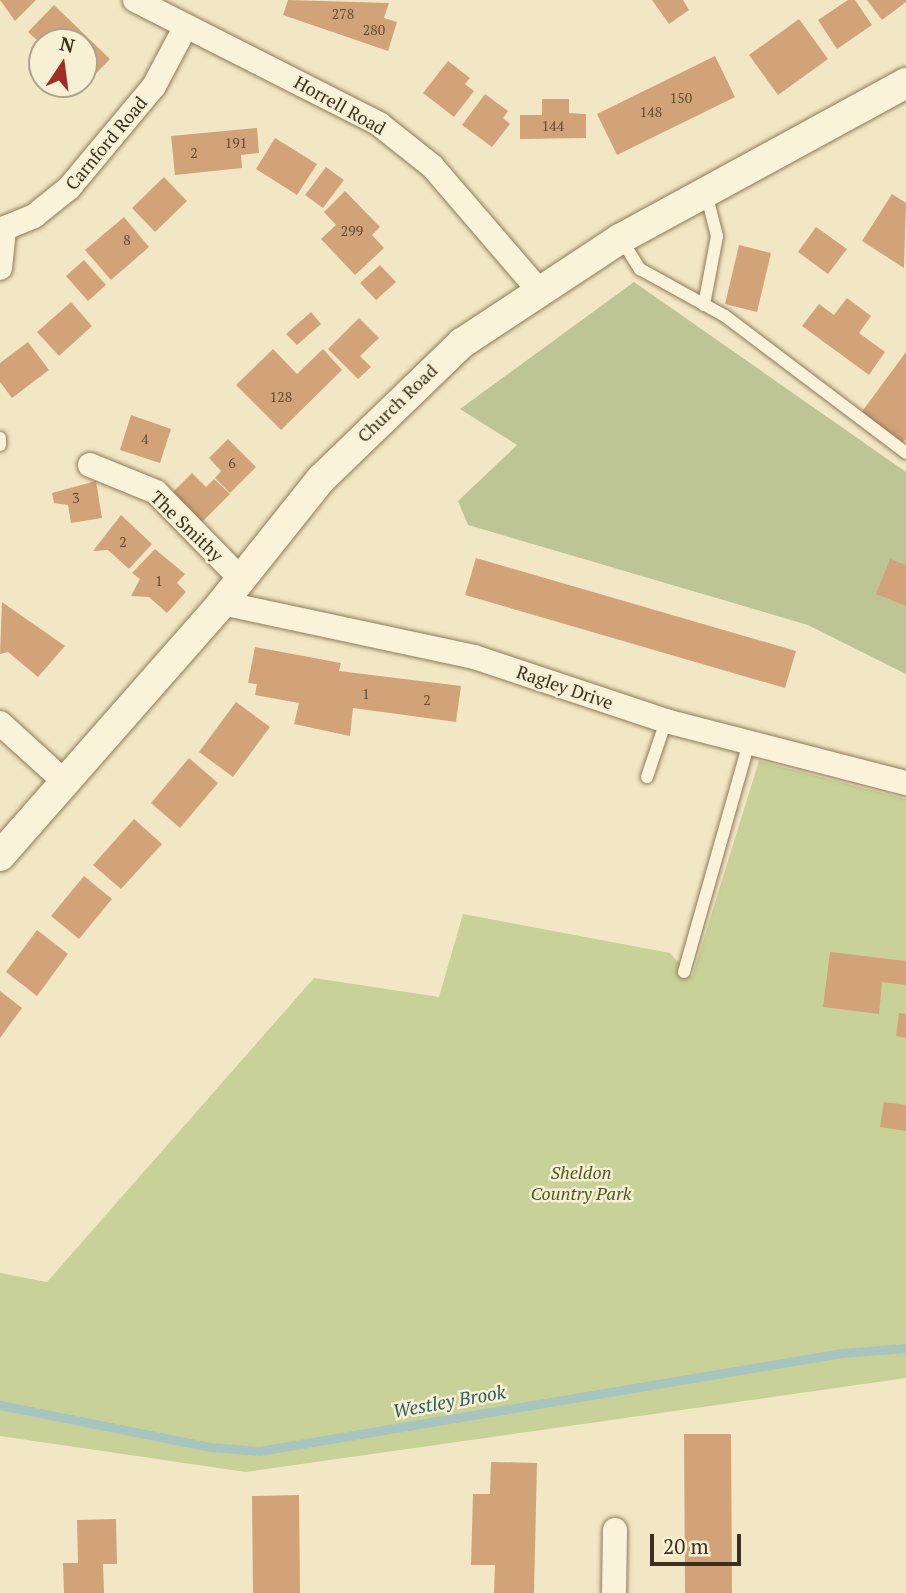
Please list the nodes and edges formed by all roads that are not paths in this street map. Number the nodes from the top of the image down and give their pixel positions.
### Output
1 (135, 0) edge
2 (185, 29) junction
3 (906, 83) edge
4 (706, 193) junction
5 (2, 229) edge
6 (620, 239) junction
7 (0, 268) edge
8 (537, 288) junction
9 (704, 305) junction
10 (0, 438) edge
11 (0, 445) edge
12 (906, 453) edge
13 (90, 465) dead end
14 (241, 579) junction
15 (222, 603) junction
16 (666, 721) junction
17 (0, 723) edge
18 (749, 743) junction
19 (647, 777) dead end
20 (66, 783) junction
21 (906, 783) edge
22 (0, 856) edge
23 (684, 972) dead end
24 (615, 1530) dead end
25 (614, 1593) edge

1 - 2 street, Horrell Road
2 - 5 street, Carnford Road
2 - 8 street, Horrell Road
3 - 4 street, Church Road
4 - 6 street, Church Road
4 - 9 lane
5 - 7 street
6 - 8 street, Church Road
6 - 9 lane
8 - 14 street, Church Road
9 - 12 lane
10 - 11 lane
13 - 14 street, The Smithy
14 - 15 street, Church Road
15 - 16 street, Ragley Drive
15 - 20 street, Church Road
16 - 18 street, Ragley Drive
16 - 19 lane
17 - 20 street
18 - 21 street, Ragley Drive
18 - 23 lane
20 - 22 street, Church Road
24 - 25 street

